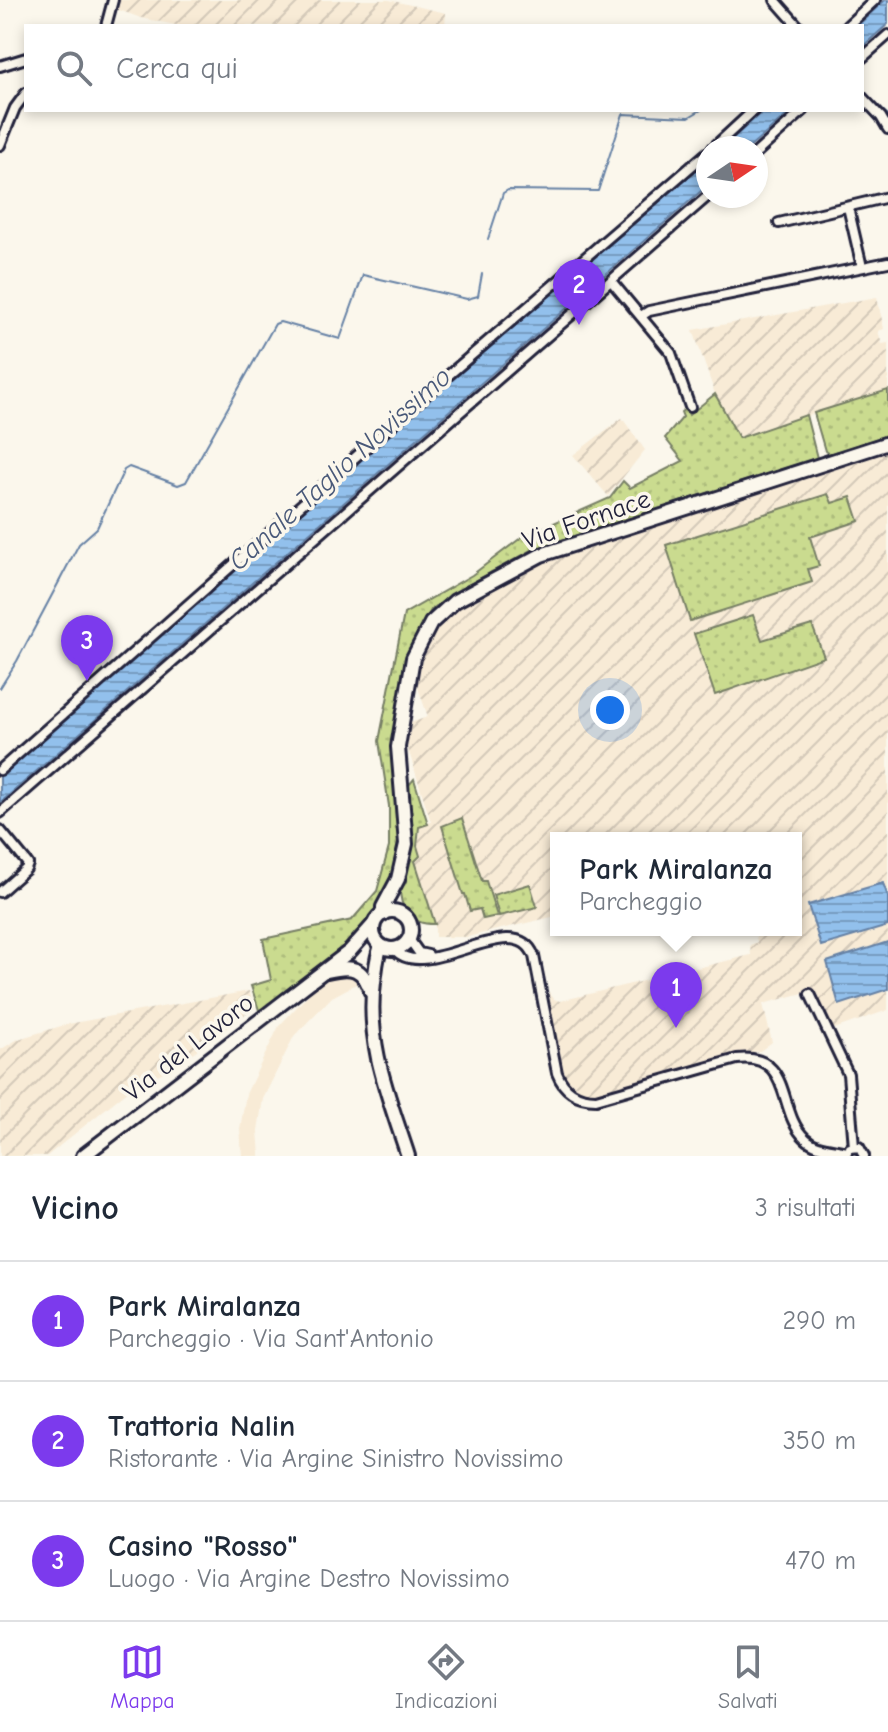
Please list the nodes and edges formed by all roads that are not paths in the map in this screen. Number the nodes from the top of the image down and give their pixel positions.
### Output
1 (113, 0) edge
2 (775, 0) edge
3 (875, 0) edge
4 (107, 24) edge
5 (796, 24) edge
6 (849, 24) edge
7 (888, 35) edge
8 (864, 56) edge
9 (24, 59) edge
10 (0, 66) edge
11 (24, 96) edge
12 (864, 99) edge
13 (752, 112) edge
14 (802, 112) edge
15 (888, 129) edge
16 (726, 136) edge
17 (768, 142) edge
18 (0, 145) edge
19 (696, 162) edge
20 (888, 197) edge
21 (696, 207) edge
22 (848, 207) junction
23 (779, 223) dead end
24 (888, 262) edge
25 (862, 267) junction
26 (612, 282) junction
27 (641, 316) junction
28 (690, 407) dead end
29 (888, 443) edge
30 (0, 770) edge
31 (0, 813) edge
32 (0, 830) edge
33 (396, 885) junction
34 (0, 892) edge
35 (383, 914) junction
36 (405, 916) junction
37 (373, 925) junction
38 (409, 939) junction
39 (386, 947) junction
40 (350, 951) junction
41 (433, 956) junction
42 (320, 972) junction
43 (810, 994) dead end
44 (372, 995) junction
45 (849, 1151) edge
46 (83, 1156) edge
47 (408, 1156) edge
48 (864, 1156) edge

1 - 4 street
2 - 5 street
3 - 6 street
7 - 8 street
9 - 10 street
11 - 18 street
12 - 15 street
13 - 16 street
14 - 17 street
19 - 30 street
20 - 22 street
21 - 26 street
22 - 23 street
22 - 25 street
24 - 25 street
25 - 27 street
26 - 27 street
26 - 31 street
27 - 28 street
29 - 33 street, Via Fornace
32 - 34 street
33 - 35 street, Via Fornace
33 - 36 street, Via Fornace
35 - 36 street
35 - 37 street
36 - 38 street
37 - 39 street
37 - 40 street, Via del Lavoro
38 - 39 street
38 - 41 street
39 - 40 street, Via del Lavoro
39 - 41 street
39 - 44 street
40 - 42 street, Via del Lavoro
41 - 45 street
42 - 44 street
42 - 46 street, Via del Lavoro
43 - 45 street
44 - 47 street
45 - 48 street

